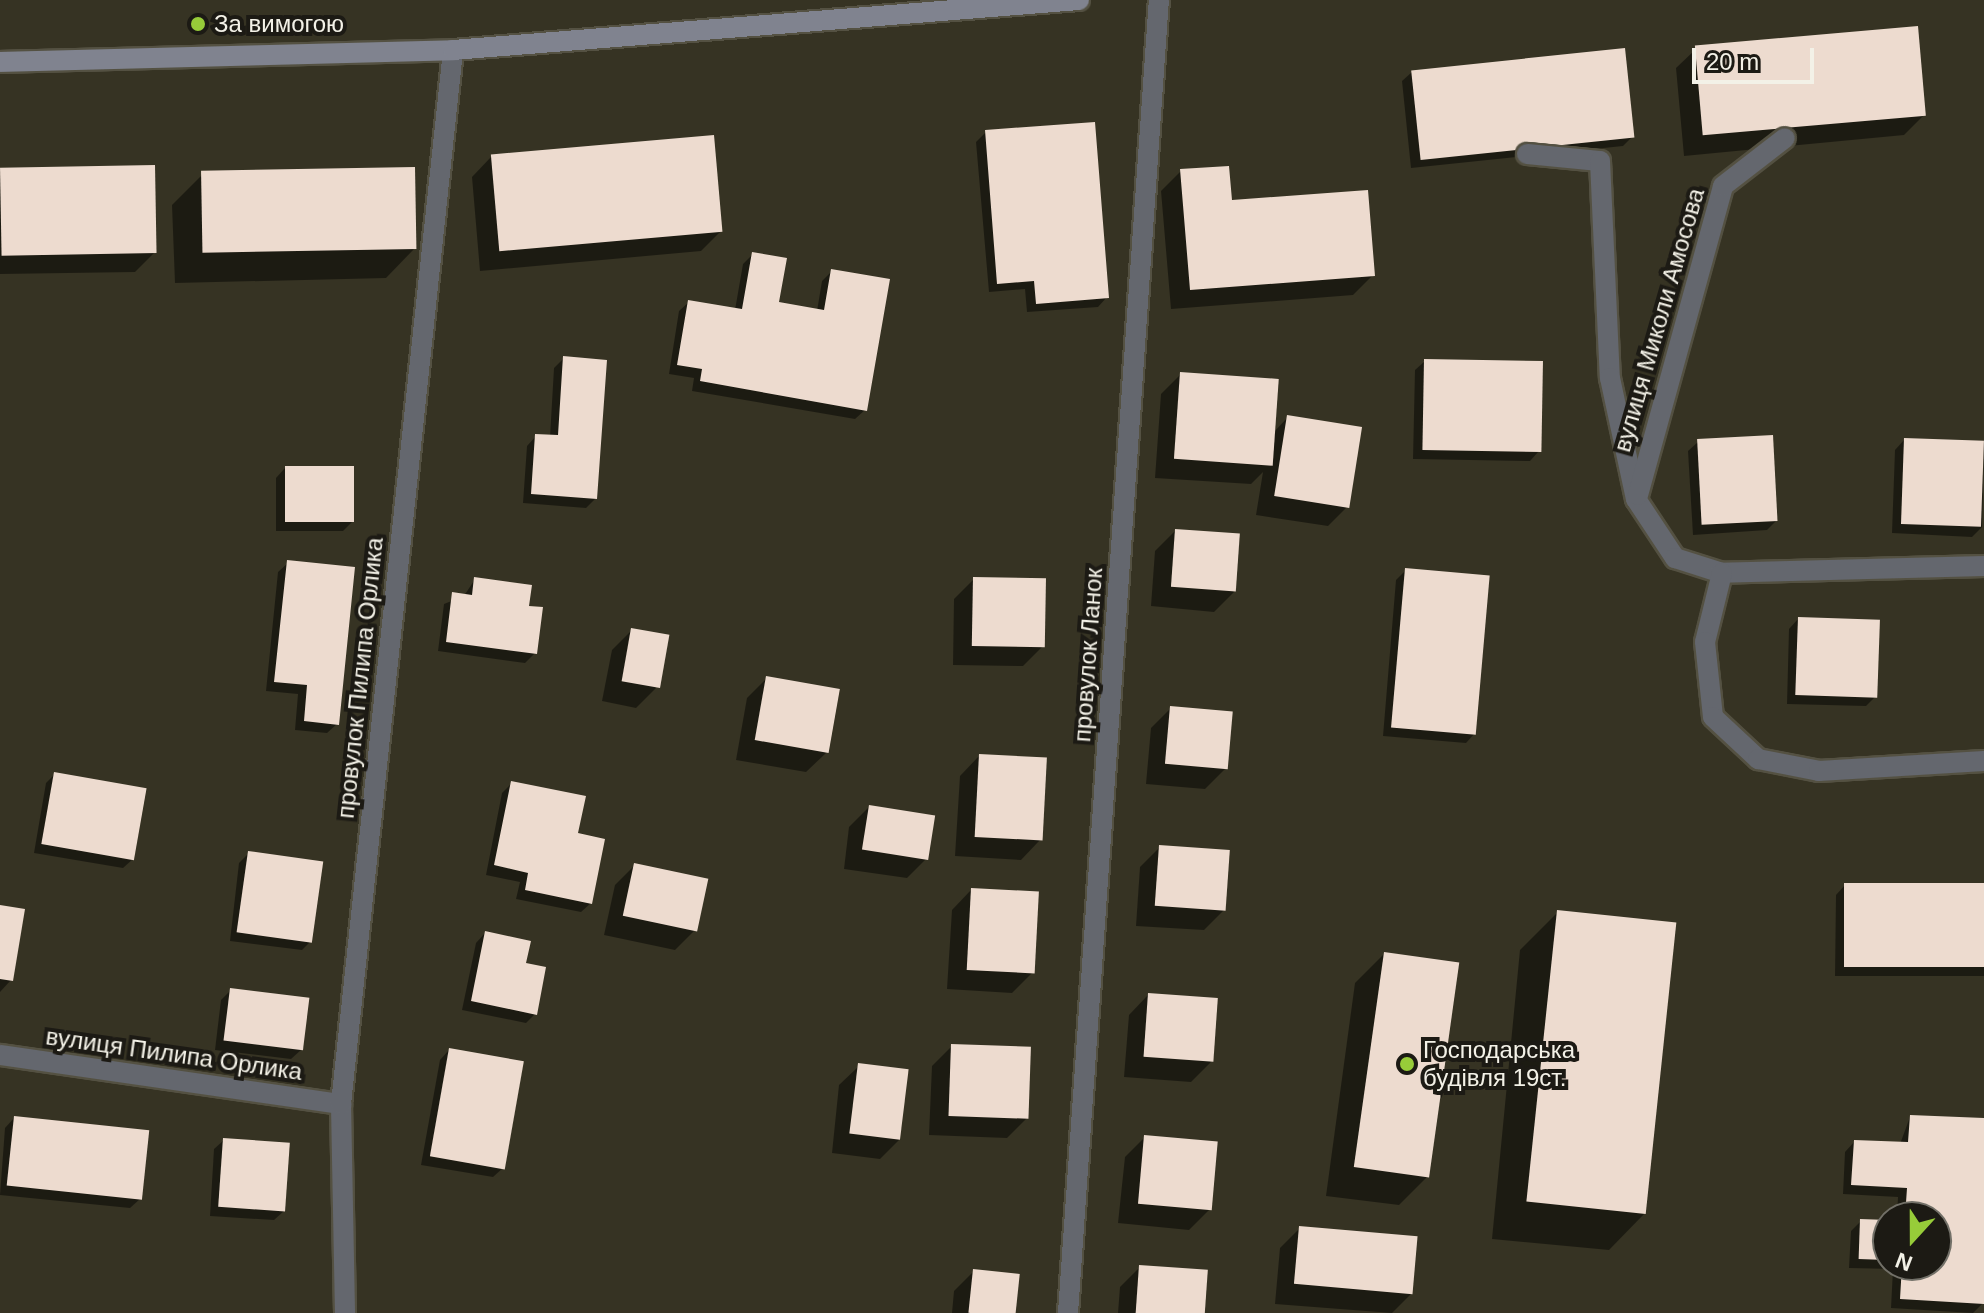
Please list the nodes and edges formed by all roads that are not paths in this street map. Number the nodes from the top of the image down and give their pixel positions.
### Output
1 (1079, 0) edge
2 (1159, 0) edge
3 (453, 50) junction
4 (0, 62) edge
5 (1785, 138) dead end
6 (1527, 154) dead end
7 (1636, 499) junction
8 (1984, 566) edge
9 (1722, 573) junction
10 (1984, 761) edge
11 (0, 1055) edge
12 (341, 1104) junction
13 (345, 1313) edge
14 (1068, 1313) edge

1 - 3 main road
2 - 14 street, провулок Ланок
3 - 4 main road
3 - 12 street, провулок Пилипа Орлика
5 - 7 street, вулиця Миколи Амосова
6 - 7 street, вулиця Миколи Амосова
7 - 9 street, вулиця Миколи Амосова
8 - 9 street, вулиця Миколи Амосова
9 - 10 street
11 - 12 street, вулиця Пилипа Орлика
12 - 13 street, провулок Пилипа Орлика

